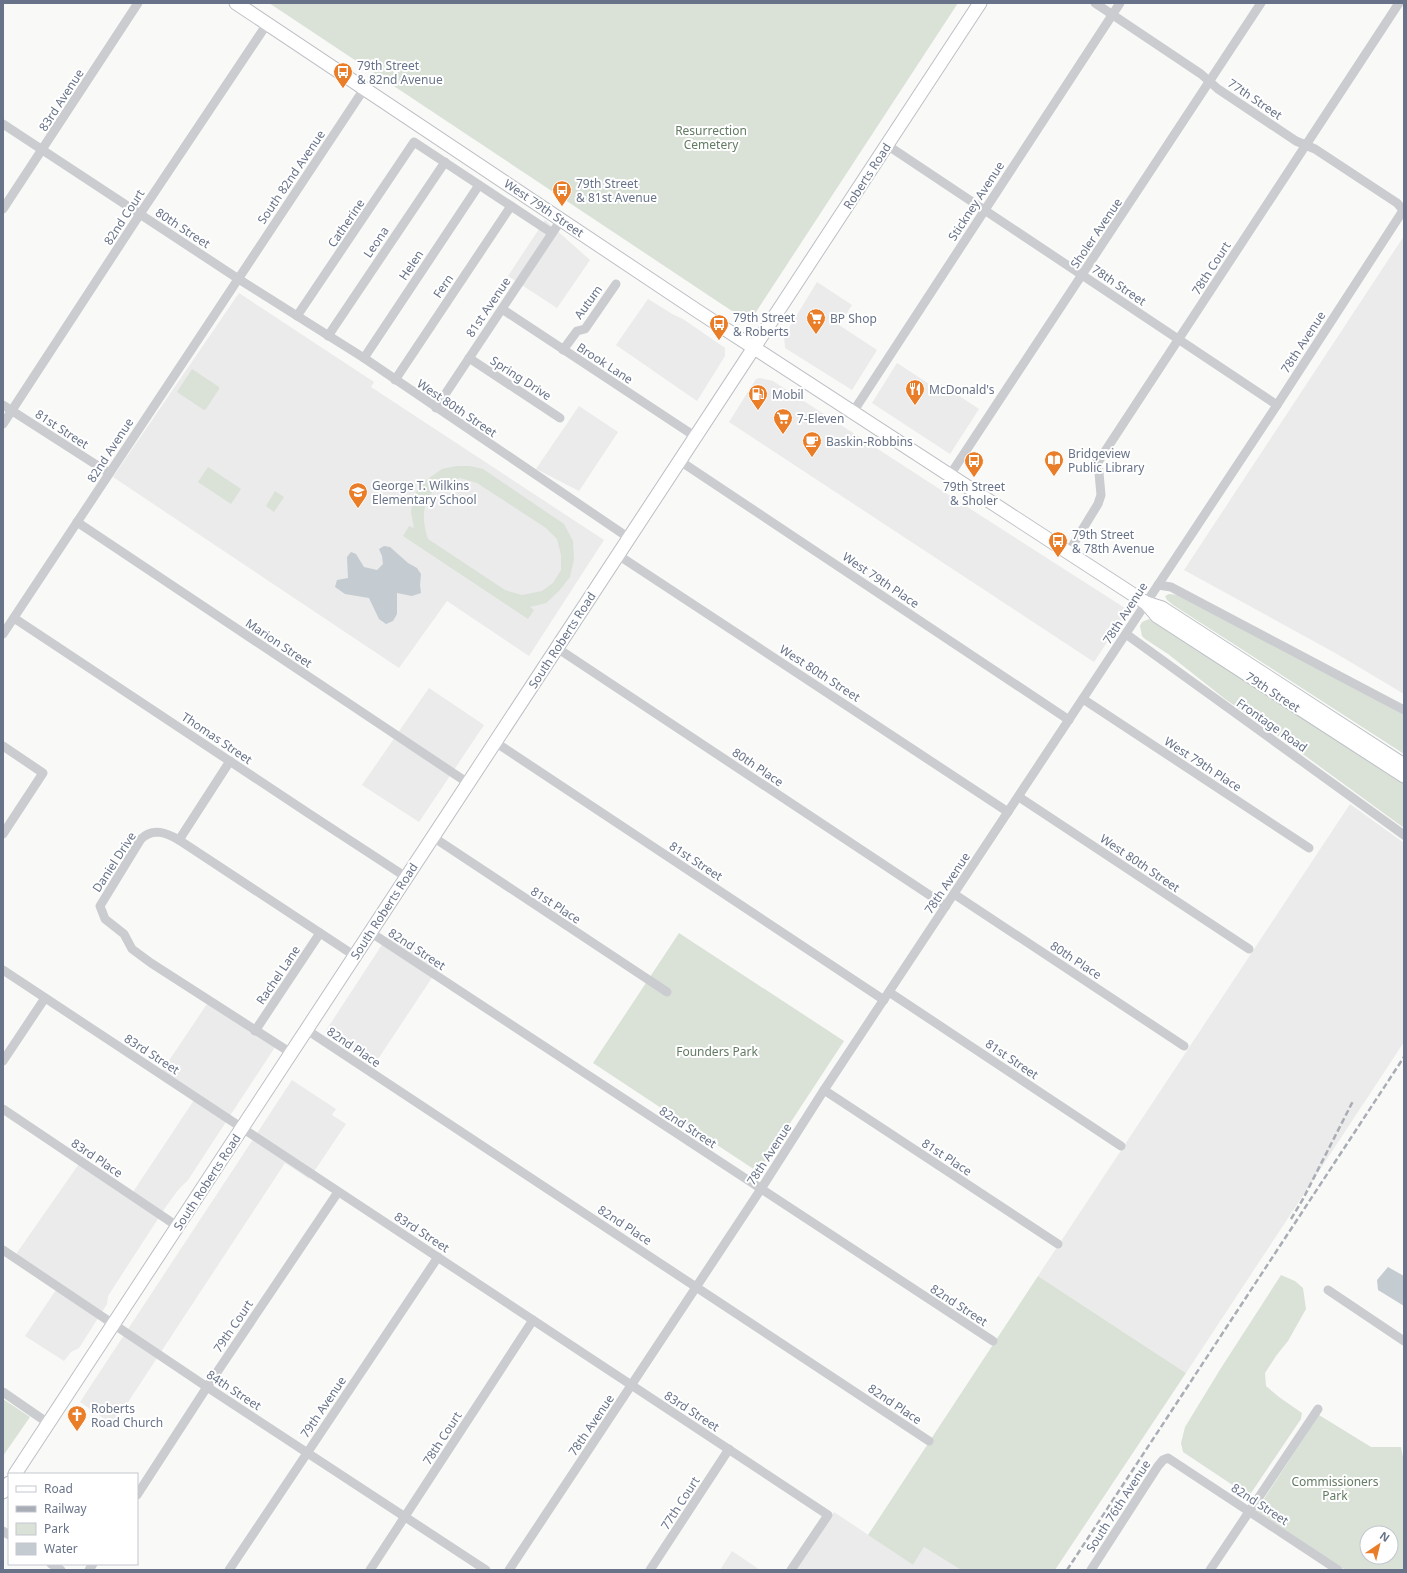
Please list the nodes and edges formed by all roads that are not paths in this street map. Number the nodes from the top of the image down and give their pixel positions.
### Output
1 (138, 3) edge
2 (236, 3) edge
3 (980, 3) edge
4 (1095, 3) edge
5 (1120, 3) edge
6 (1261, 3) edge
7 (1399, 3) edge
8 (1112, 14) junction
9 (268, 24) junction
10 (1210, 81) junction
11 (364, 89) junction
12 (3, 124) edge
13 (1306, 145) junction
14 (887, 146) junction
15 (42, 151) junction
16 (445, 162) junction
17 (479, 185) junction
18 (511, 206) junction
19 (3, 209) edge
20 (984, 210) junction
21 (1404, 210) edge
22 (140, 214) junction
23 (561, 220) junction
24 (552, 233) junction
25 (1082, 275) junction
26 (237, 278) junction
27 (616, 284) dead end
28 (270, 300) joint
29 (502, 309) junction
30 (297, 316) junction
31 (328, 336) junction
32 (1179, 340) junction
33 (754, 348) junction
34 (563, 350) junction
35 (364, 358) junction
36 (469, 358) junction
37 (395, 380) junction
38 (3, 405) edge
39 (1277, 405) junction
40 (436, 408) junction
41 (12, 411) junction
42 (853, 412) junction
43 (560, 418) dead end
44 (3, 424) edge
45 (696, 437) junction
46 (680, 460) junction
47 (109, 473) junction
48 (950, 475) junction
49 (77, 522) junction
50 (629, 538) junction
51 (1068, 552) junction
52 (618, 555) junction
53 (1158, 585) junction
54 (1146, 603) junction
55 (14, 618) junction
56 (3, 634) edge
57 (1126, 634) junction
58 (557, 648) junction
59 (1083, 699) junction
60 (1404, 710) edge
61 (1069, 720) junction
62 (495, 742) junction
63 (3, 746) edge
64 (230, 761) junction
65 (1404, 765) edge
66 (1404, 776) edge
67 (468, 783) junction
68 (1018, 797) junction
69 (1008, 812) junction
70 (3, 834) edge
71 (1404, 835) edge
72 (433, 837) junction
73 (179, 840) junction
74 (1309, 848) dead end
75 (406, 877) junction
76 (954, 894) junction
77 (946, 906) junction
78 (370, 932) junction
79 (320, 933) junction
80 (1249, 949) dead end
81 (355, 956) junction
82 (3, 970) edge
83 (667, 992) dead end
84 (887, 996) junction
85 (45, 998) junction
86 (306, 1030) junction
87 (255, 1031) junction
88 (1184, 1046) dead end
89 (291, 1053) junction
90 (3, 1061) edge
91 (824, 1090) junction
92 (3, 1110) edge
93 (242, 1128) junction
94 (1121, 1146) dead end
95 (761, 1189) junction
96 (338, 1192) junction
97 (178, 1226) junction
98 (1058, 1244) dead end
99 (3, 1250) edge
100 (438, 1258) junction
101 (696, 1287) junction
102 (1328, 1290) dead end
103 (533, 1320) junction
104 (113, 1324) junction
105 (993, 1341) dead end
106 (1404, 1341) edge
107 (632, 1386) junction
108 (207, 1387) junction
109 (3, 1392) edge
110 (1318, 1409) dead end
111 (48, 1423) junction
112 (929, 1441) dead end
113 (730, 1449) junction
114 (307, 1452) junction
115 (1168, 1458) joint
116 (16, 1473) edge
117 (138, 1493) edge
118 (1249, 1511) junction
119 (405, 1517) junction
120 (229, 1570) edge
121 (370, 1570) edge
122 (486, 1570) edge
123 (509, 1570) edge
124 (650, 1570) edge
125 (790, 1570) edge
126 (1091, 1570) edge
127 (1210, 1570) edge
128 (1338, 1570) edge

1 - 15 street, 83rd Avenue
2 - 9 street, West 79th Street
3 - 14 street, Roberts Road
4 - 8 street, 77th Street
5 - 8 street, Stickney Avenue
6 - 10 street, Sholer Avenue
7 - 13 street, 78th Court
8 - 10 street, 77th Street
8 - 20 street, Stickney Avenue
9 - 11 street, West 79th Street
9 - 22 street, 82nd Court
10 - 13 street, 77th Street
10 - 25 street, Sholer Avenue
11 - 23 street, West 79th Street
11 - 26 street, South 82nd Avenue
12 - 15 street, 80th Street
13 - 21 street, 77th Street
13 - 32 street, 78th Court
14 - 20 street, 78th Street
14 - 33 street, Roberts Road
15 - 19 street, 83rd Avenue
15 - 22 street, 80th Street
16 - 17 street
16 - 30 street, Catherine
16 - 31 street, Leona
17 - 18 street
17 - 35 street, Helen
18 - 24 street
18 - 37 street, Fern
20 - 25 street, 78th Street
20 - 42 street, Stickney Avenue
21 - 39 street, 78th Avenue
22 - 26 street, 80th Street
22 - 41 street, 82nd Court
23 - 24 street, 81st Avenue
23 - 33 street, West 79th Street
24 - 29 street, 81st Avenue
25 - 32 street, 78th Street
25 - 48 street, Sholer Avenue
26 - 28 street, 80th Street
26 - 47 street, 82nd Avenue
27 - 34 street, Autum
28 - 30 street, West 80th Street
29 - 34 street, Brook Lane
29 - 36 street, 81st Avenue
30 - 31 street, West 80th Street
31 - 35 street, West 80th Street
32 - 39 street, 78th Street
32 - 51 street, 78th Court
33 - 42 street, West 79th Street
33 - 45 street, South Roberts Road
34 - 45 street, Brook Lane
35 - 37 street, West 80th Street
36 - 40 street, 81st Avenue
36 - 43 street, Spring Drive
37 - 40 street, West 80th Street
38 - 41 street, 81st Street
39 - 53 street, 78th Avenue
40 - 50 street, West 80th Street
41 - 44 street, 82nd Court
41 - 47 street, 81st Street
42 - 48 street, 79th Street
45 - 46 street, South Roberts Road
46 - 50 street, South Roberts Road
46 - 61 street, West 79th Place
47 - 49 street, 82nd Avenue
48 - 51 street, 79th Street
49 - 55 street, 82nd Avenue
49 - 67 street, Marion Street
50 - 52 street, South Roberts Road
51 - 54 street, 79th Street
52 - 58 street, South Roberts Road
52 - 69 street, West 80th Street
53 - 54 street, 78th Avenue
53 - 60 street
54 - 57 street, 78th Avenue
54 - 65 street, 79th Street
54 - 66 street, 79th Street
55 - 56 street, 82nd Avenue
55 - 64 street, Thomas Street
57 - 59 street, 78th Avenue
57 - 71 street, Frontage Road
58 - 62 street, South Roberts Road
58 - 77 street, 80th Place
59 - 61 street, 78th Avenue
59 - 74 street, West 79th Place
61 - 68 street, 78th Avenue
62 - 67 street, South Roberts Road
62 - 84 street, 81st Street
63 - 70 street
64 - 73 street
64 - 75 street, Thomas Street
67 - 72 street, South Roberts Road
68 - 69 street, 78th Avenue
68 - 80 street, West 80th Street
69 - 76 street, 78th Avenue
72 - 75 street, South Roberts Road
72 - 83 street, 81st Place
73 - 79 street
73 - 87 street, Daniel Drive
75 - 78 street, South Roberts Road
76 - 77 street, 78th Avenue
76 - 88 street, 80th Place
77 - 84 street, 78th Avenue
78 - 81 street, South Roberts Road
78 - 95 street, 82nd Street
79 - 81 street
79 - 87 street, Rachel Lane
81 - 86 street, South Roberts Road
82 - 85 street, 83rd Street
84 - 91 street, 78th Avenue
84 - 94 street, 81st Street
85 - 90 street
85 - 93 street, 83rd Street
86 - 89 street, South Roberts Road
86 - 101 street, 82nd Place
87 - 89 street, Daniel Drive
89 - 93 street, South Roberts Road
91 - 95 street, 78th Avenue
91 - 98 street, 81st Place
92 - 97 street, 83rd Place
93 - 96 street, 83rd Street
93 - 97 street, South Roberts Road
95 - 101 street, 78th Avenue
95 - 105 street, 82nd Street
96 - 100 street, 83rd Street
96 - 108 street, 79th Court
97 - 104 street, South Roberts Road
99 - 104 street, 84th Street
100 - 103 street, 83rd Street
100 - 114 street, 79th Avenue
101 - 107 street, 78th Avenue
101 - 112 street, 82nd Place
102 - 106 street
103 - 107 street, 83rd Street
103 - 119 street, 78th Court
104 - 108 street, 84th Street
104 - 111 street, South Roberts Road
107 - 113 street, 83rd Street
107 - 123 street, 78th Avenue
108 - 114 street, 84th Street
108 - 117 street, 79th Court
109 - 111 street
110 - 118 street
111 - 116 street, South Roberts Road
113 - 124 street, 77th Court
113 - 125 street, 83rd Street
114 - 119 street, 84th Street
114 - 120 street, 79th Avenue
115 - 118 street, 82nd Street
115 - 126 street, South 76th Avenue
118 - 127 street
118 - 128 street, 82nd Street
119 - 121 street, 78th Court
119 - 122 street, 84th Street

